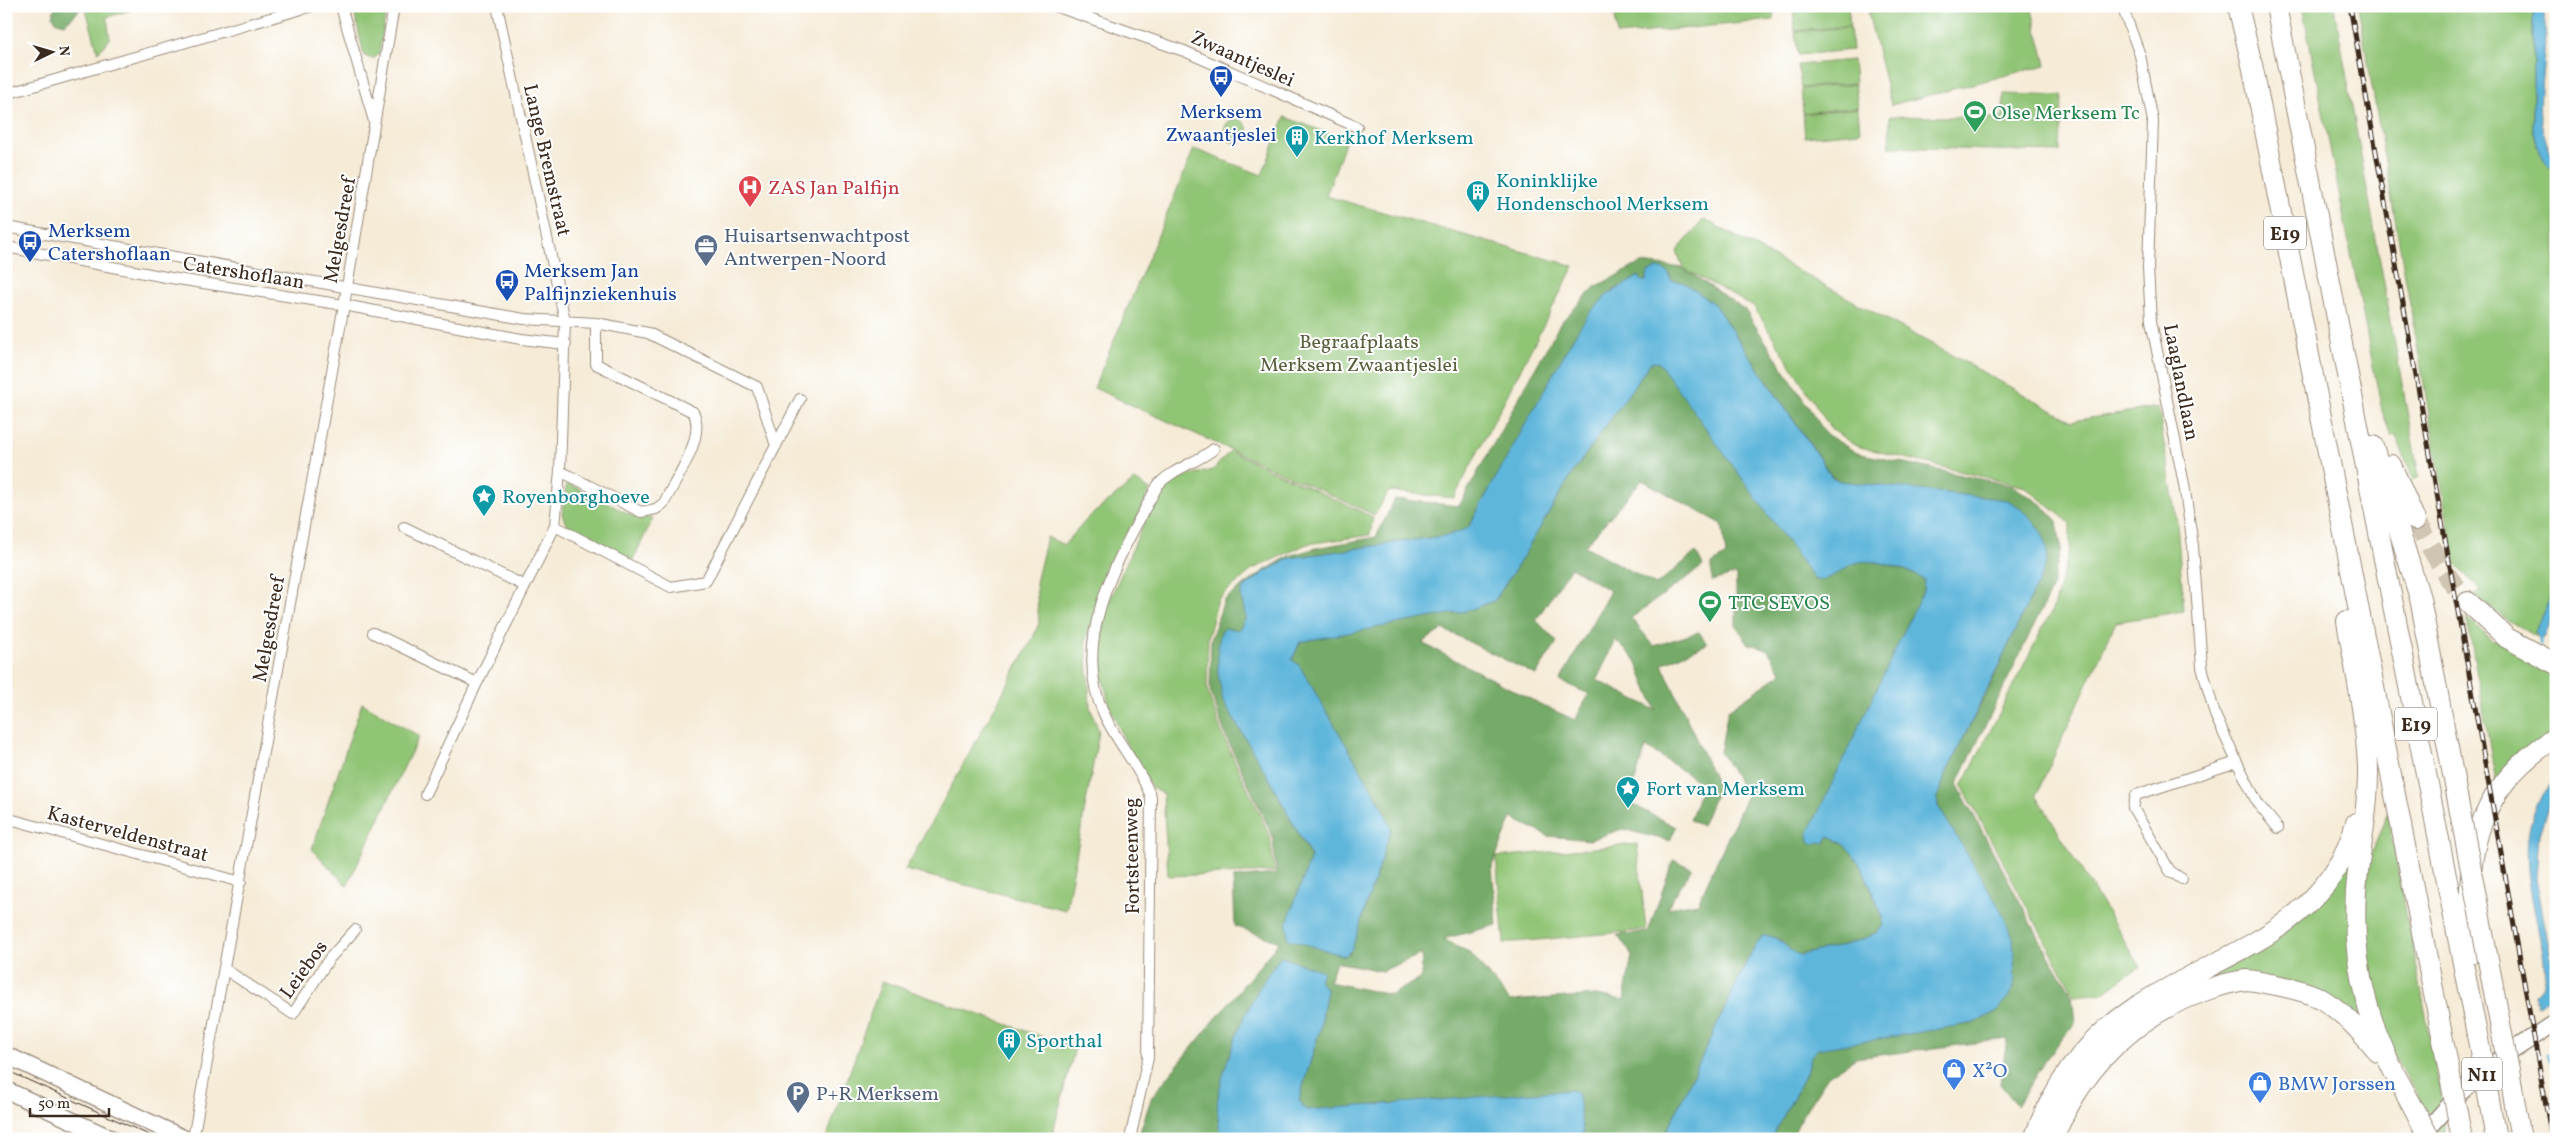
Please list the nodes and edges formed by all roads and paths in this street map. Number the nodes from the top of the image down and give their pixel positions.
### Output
1 (312, 6) edge
2 (341, 6) edge
3 (394, 6) edge
4 (496, 6) edge
5 (1055, 6) edge
6 (2122, 6) edge
7 (2238, 6) edge
8 (2276, 6) edge
9 (6, 94) edge
10 (375, 125) junction
11 (1357, 127) dead end
12 (6, 227) edge
13 (6, 248) edge
14 (347, 287) junction
15 (344, 305) junction
16 (565, 322) junction
17 (596, 323) junction
18 (566, 344) junction
19 (2354, 398) junction
20 (800, 399) dead end
21 (776, 446) junction
22 (1214, 449) dead end
23 (2330, 460) junction
24 (560, 471) junction
25 (2415, 520) tunnel mouth
26 (555, 526) junction
27 (404, 528) dead end
28 (525, 586) junction
29 (2468, 602) tunnel mouth
30 (373, 633) dead end
31 (2556, 664) edge
32 (476, 683) junction
33 (2556, 737) edge
34 (2366, 742) junction
35 (2237, 762) junction
36 (425, 794) dead end
37 (6, 818) edge
38 (2278, 828) dead end
39 (2182, 879) dead end
40 (241, 882) junction
41 (355, 930) dead end
42 (226, 970) junction
43 (2556, 1022) edge
44 (2480, 1050) junction
45 (6, 1055) edge
46 (2387, 1062) junction
47 (6, 1090) edge
48 (112, 1139) edge
49 (185, 1139) edge
50 (193, 1139) edge
51 (1130, 1139) edge
52 (2034, 1139) edge
53 (2053, 1139) edge
54 (2419, 1139) edge
55 (2430, 1139) edge
56 (2462, 1139) edge
57 (2496, 1139) edge
58 (2521, 1139) edge

1 - 9 street
2 - 10 street, Melgesdreef
3 - 10 street, Melgesdreef
4 - 16 street, Lange Bremstraat
5 - 11 street, Zwaantjeslei
6 - 35 street, Laaglandlaan
7 - 23 highway, E19
8 - 19 highway, E19
10 - 14 street, Melgesdreef
12 - 14 street, Catershoflaan
13 - 15 street, Catershoflaan
14 - 15 street, Melgesdreef
14 - 16 street, Catershoflaan
15 - 18 street, Catershoflaan
15 - 40 street, Melgesdreef
16 - 17 street
16 - 18 street, Lange Bremstraat
17 - 21 street
17 - 24 street
18 - 24 street, Lange Bremstraat
19 - 25 highway
19 - 44 highway, E19
19 - 58 highway, bridge
20 - 21 street
21 - 26 street
22 - 51 street, Fortsteenweg
23 - 34 highway
23 - 56 highway, E19, bridge
24 - 26 street, Lange Bremstraat
26 - 28 street, Lange Bremstraat
27 - 28 street
28 - 32 street, Lange Bremstraat
29 - 31 highway
30 - 32 street
32 - 36 street, Lange Bremstraat
33 - 44 highway
34 - 46 highway
34 - 52 highway
35 - 38 street, Laaglandlaan
35 - 39 street
37 - 40 street, Kasterveldenstraat
40 - 42 street, Melgesdreef
41 - 42 street, Leiebos
42 - 50 street, Melgesdreef
43 - 54 main road, N11
44 - 57 highway, E19, bridge
45 - 49 main road
46 - 53 highway
46 - 55 highway, bridge
47 - 48 main road

